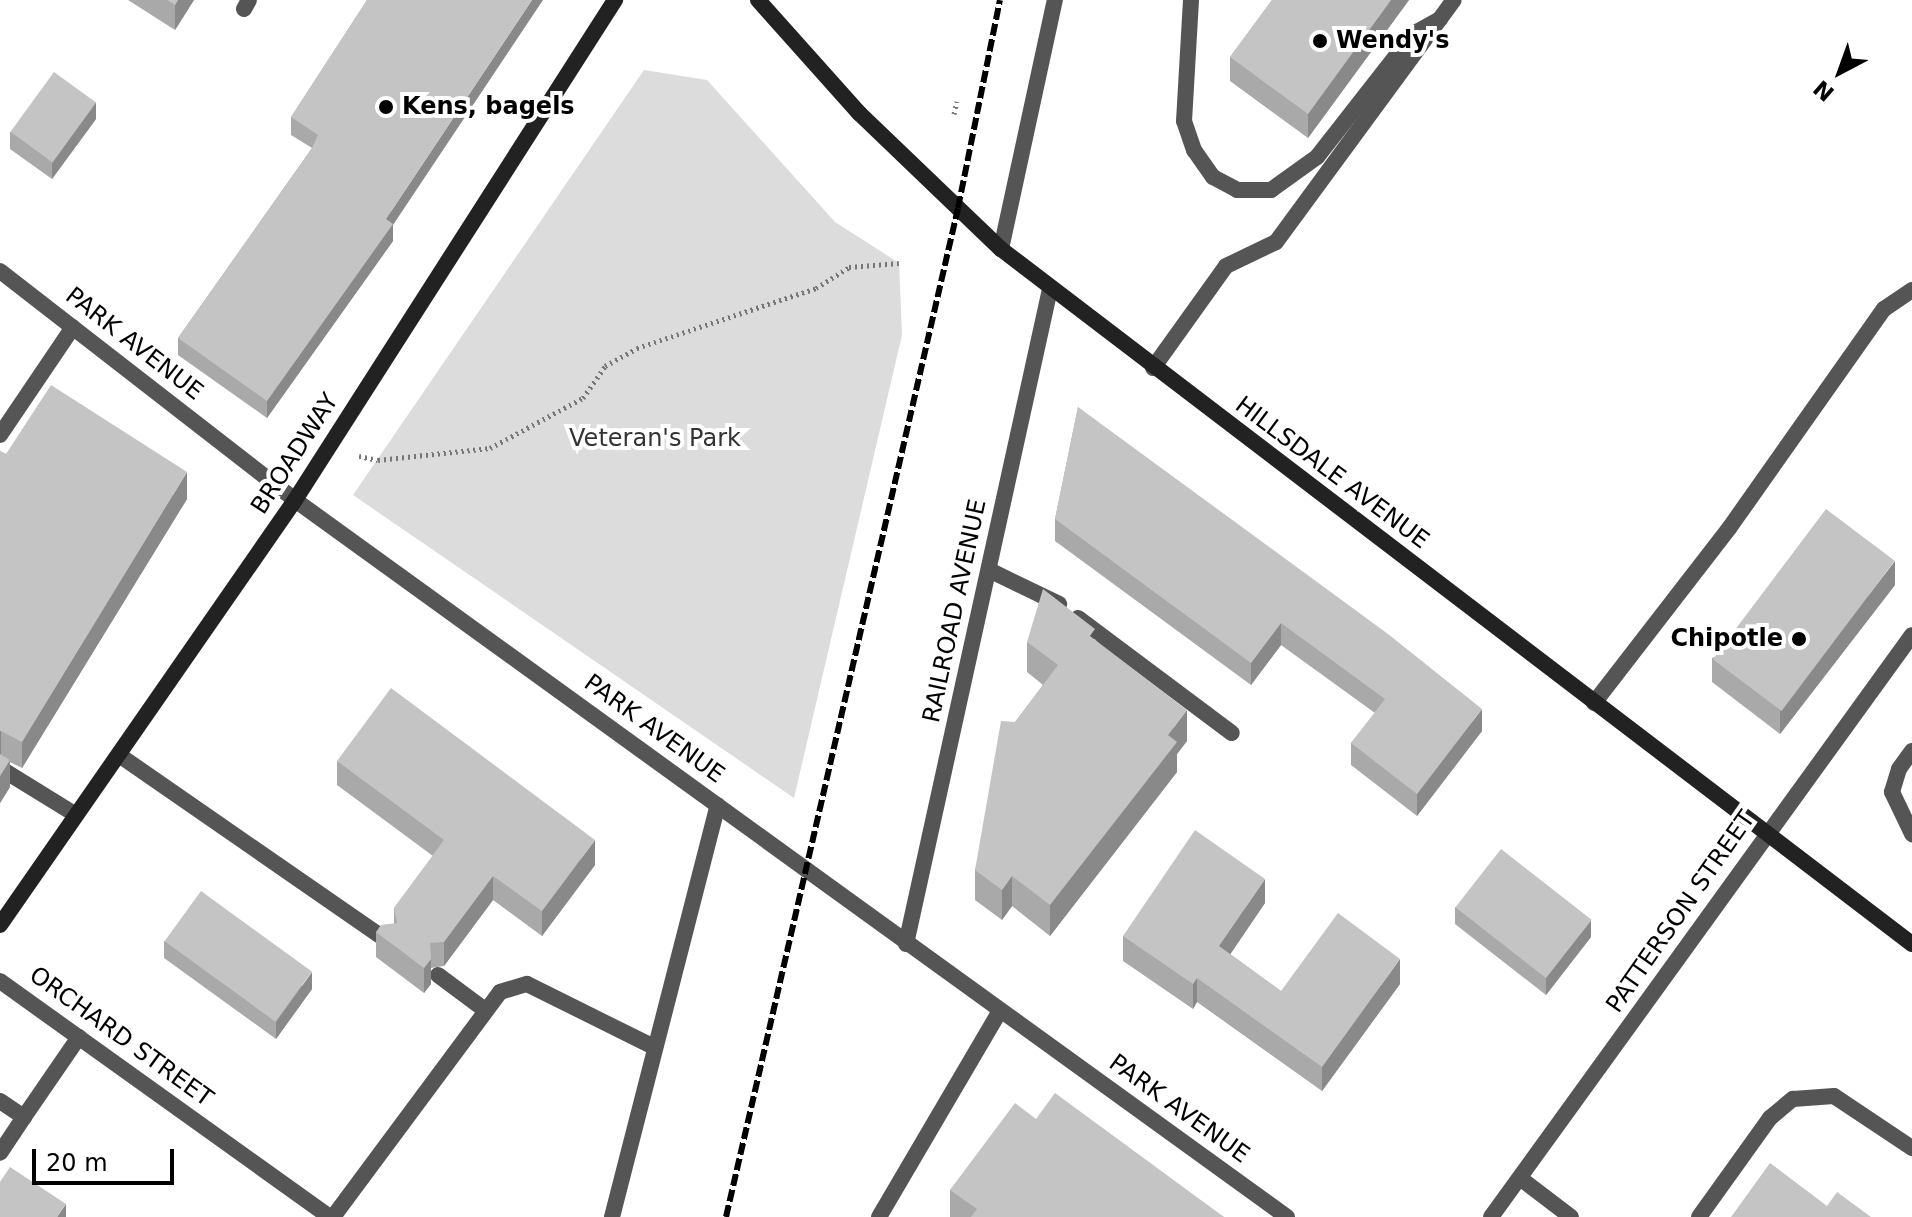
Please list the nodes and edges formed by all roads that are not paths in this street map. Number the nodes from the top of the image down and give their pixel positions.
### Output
1 (615, 0) edge
2 (758, 0) edge
3 (1055, 0) edge
4 (1191, 0) edge
5 (1454, 0) edge
6 (1440, 19) junction
7 (1001, 249) junction
8 (0, 271) edge
9 (1050, 289) junction
10 (1912, 290) edge
11 (73, 327) junction
12 (1153, 368) junction
13 (0, 435) edge
14 (295, 500) junction
15 (989, 570) junction
16 (1912, 635) edge
17 (1594, 703) junction
18 (1232, 733) dead end
19 (1912, 751) edge
20 (119, 755) junction
21 (0, 768) edge
22 (718, 805) junction
23 (76, 815) junction
24 (1767, 832) junction
25 (1912, 834) edge
26 (0, 925) edge
27 (388, 941) edge
28 (906, 944) junction
29 (1912, 944) edge
30 (438, 975) edge
31 (0, 981) edge
32 (485, 1010) junction
33 (1000, 1011) junction
34 (79, 1037) junction
35 (652, 1046) junction
36 (0, 1101) edge
37 (24, 1117) junction
38 (1912, 1148) edge
39 (0, 1153) edge
40 (1520, 1178) junction
41 (332, 1217) edge
42 (612, 1217) edge
43 (879, 1217) edge
44 (1287, 1217) edge
45 (1491, 1217) edge
46 (1571, 1217) edge
47 (1699, 1217) edge

1 - 14 street, BROADWAY
2 - 7 street, HILLSDALE AVENUE
3 - 7 street
4 - 6 street
5 - 6 street
6 - 12 street
7 - 9 street, HILLSDALE AVENUE
8 - 11 street, PARK AVENUE
9 - 12 street, HILLSDALE AVENUE
9 - 15 street, RAILROAD AVENUE
10 - 17 street
11 - 13 street
11 - 14 street, PARK AVENUE
12 - 17 street, HILLSDALE AVENUE
14 - 20 street, BROADWAY
14 - 22 street, PARK AVENUE
15 - 18 street
15 - 28 street, RAILROAD AVENUE
16 - 24 street, PATTERSON STREET
17 - 24 street, HILLSDALE AVENUE
19 - 25 street
20 - 23 street, BROADWAY
20 - 27 street
21 - 23 street
22 - 28 street, PARK AVENUE
22 - 35 street
23 - 26 street, BROADWAY
24 - 29 street, HILLSDALE AVENUE
24 - 40 street, PATTERSON STREET
28 - 33 street, PARK AVENUE
30 - 32 street
31 - 34 street, ORCHARD STREET
32 - 35 street
32 - 41 street
33 - 43 street
33 - 44 street, PARK AVENUE
34 - 37 street
34 - 41 street, ORCHARD STREET
35 - 42 street
36 - 37 street
37 - 39 street
38 - 47 street
40 - 45 street, PATTERSON STREET
40 - 46 street

